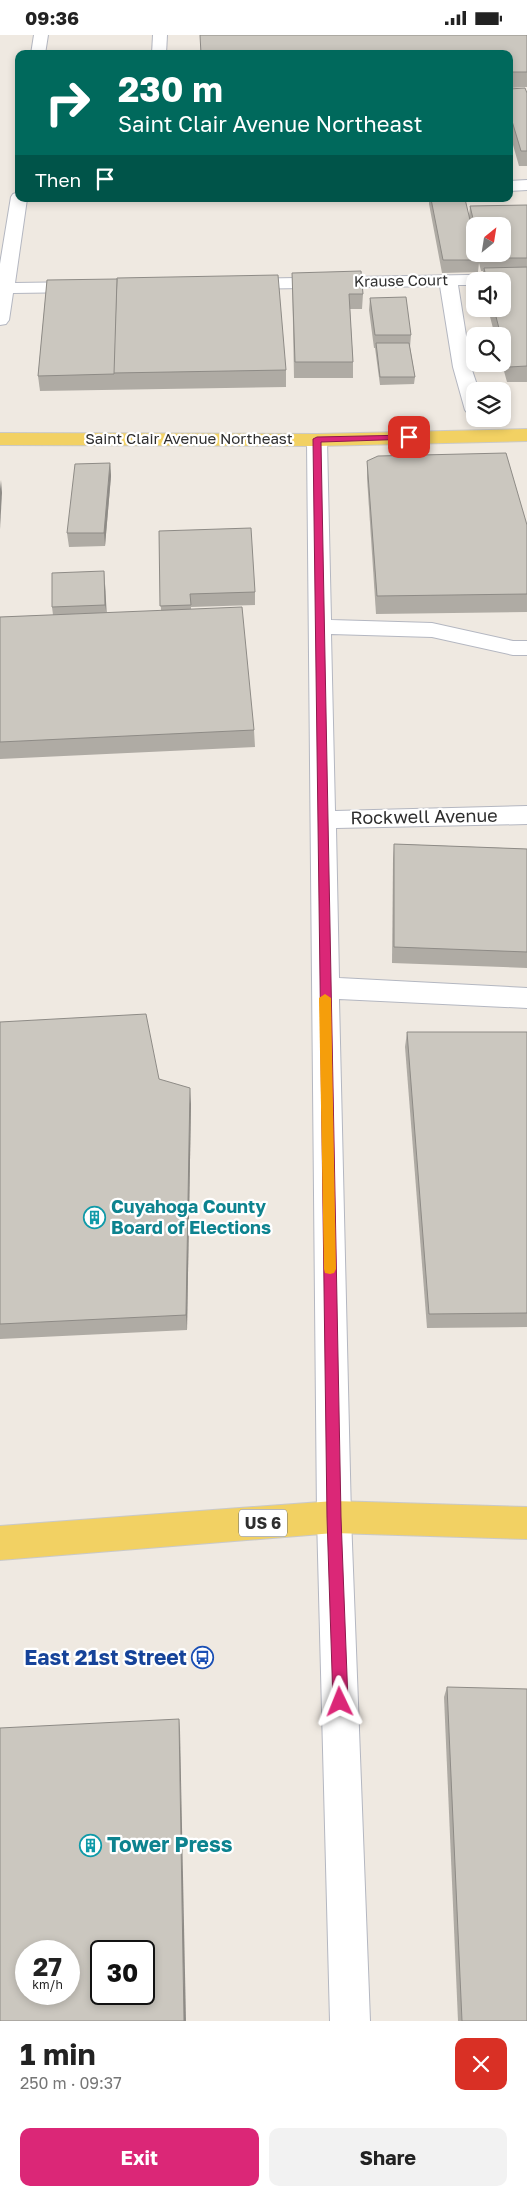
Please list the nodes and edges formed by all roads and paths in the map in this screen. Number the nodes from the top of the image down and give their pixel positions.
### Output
1 (41, 35) edge
2 (160, 35) edge
3 (39, 50) edge
4 (159, 50) edge
5 (527, 185) edge
6 (513, 186) edge
7 (0, 194) edge
8 (15, 196) edge
9 (18, 202) edge
10 (527, 279) edge
11 (448, 280) junction
12 (223, 284) edge
13 (96, 287) edge
14 (2, 304) edge
15 (467, 382) edge
16 (481, 427) edge
17 (527, 435) edge
18 (0, 439) edge
19 (317, 439) junction
20 (320, 626) junction
21 (527, 648) edge
22 (527, 815) edge
23 (322, 820) junction
24 (325, 988) junction
25 (527, 998) edge
26 (334, 1517) junction
27 (527, 1523) edge
28 (0, 1543) edge
29 (350, 2021) edge

1 - 3 street
2 - 4 street
5 - 6 street
7 - 8 street
9 - 14 street
10 - 11 street, Krause Court
11 - 12 street, Krause Court
11 - 15 street
13 - 14 street
16 - 17 main road, Saint Clair Avenue Northeast
16 - 19 main road, Saint Clair Avenue Northeast
18 - 19 main road, Saint Clair Avenue Northeast
19 - 20 street
20 - 21 street
20 - 23 street
22 - 23 street, Rockwell Avenue
23 - 24 street
24 - 25 street
24 - 26 street
26 - 27 main road, US 6
26 - 28 main road, US 6
26 - 29 street

